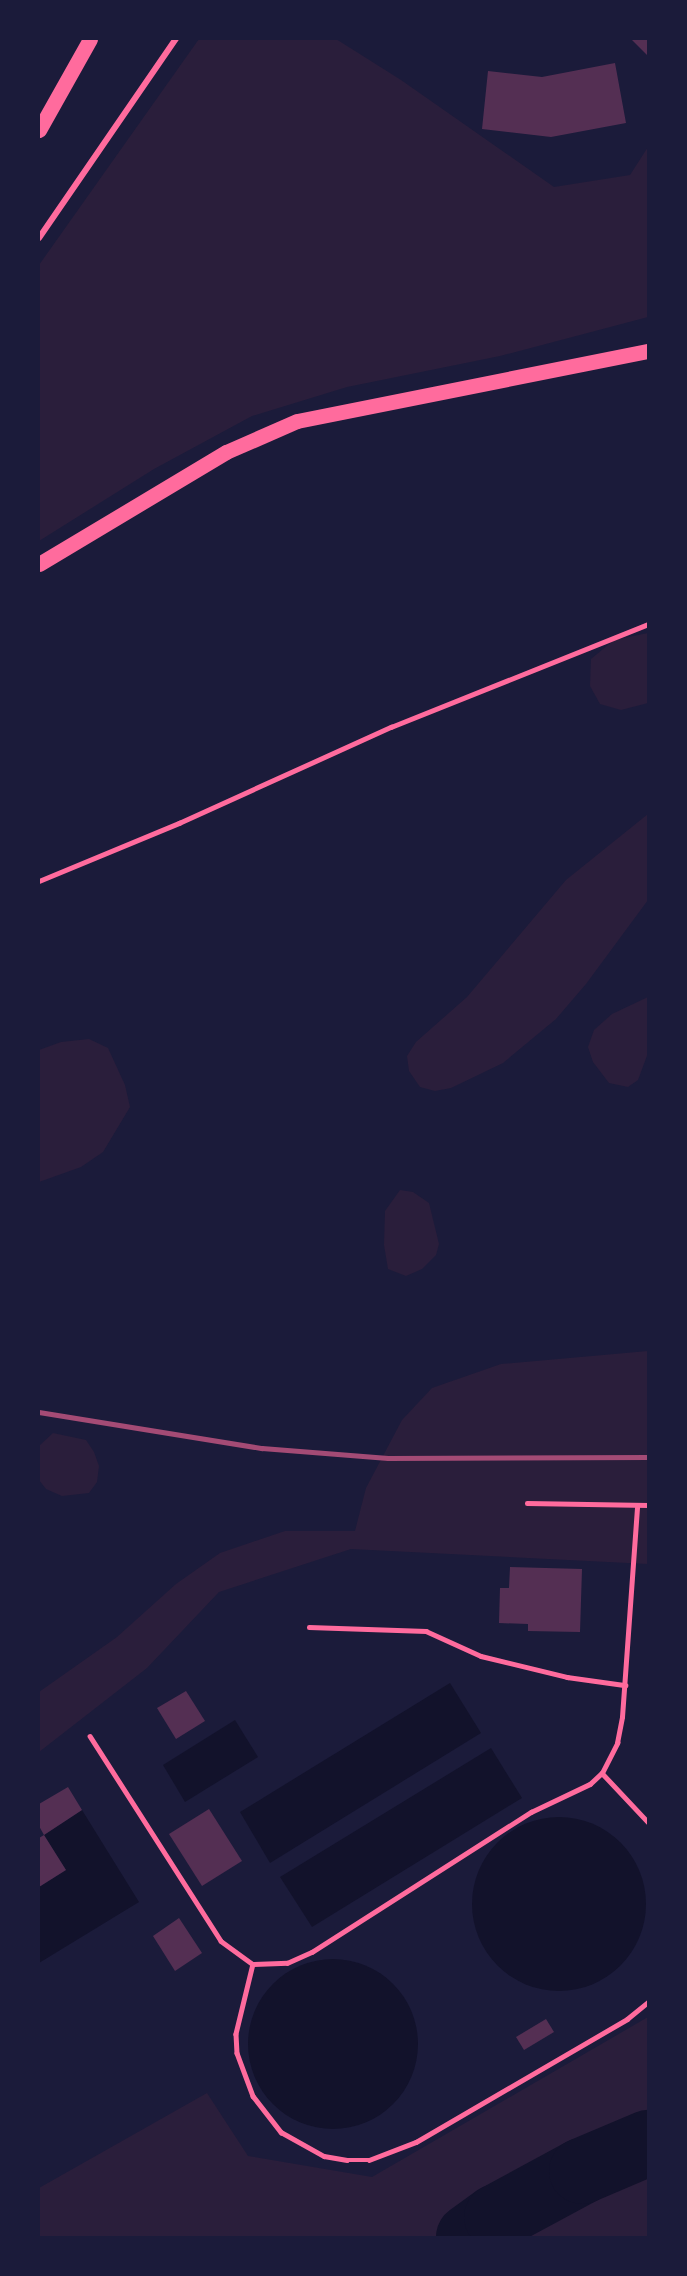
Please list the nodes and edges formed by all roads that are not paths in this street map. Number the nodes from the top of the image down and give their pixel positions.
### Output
1 (90, 39) edge
2 (176, 39) edge
3 (39, 130) edge
4 (39, 238) edge
5 (648, 351) edge
6 (39, 564) edge
7 (648, 624) edge
8 (39, 881) edge
9 (527, 1503) dead end
10 (648, 1505) edge
11 (637, 1506) junction
12 (309, 1627) dead end
13 (625, 1684) junction
14 (90, 1736) dead end
15 (602, 1773) junction
16 (648, 1822) edge
17 (253, 1964) junction
18 (648, 2002) edge

1 - 3 main road
2 - 4 street
5 - 6 main road
7 - 8 lane
9 - 11 lane
10 - 11 lane
11 - 13 lane
12 - 13 lane
13 - 15 lane
14 - 17 lane
15 - 16 lane
15 - 17 lane
17 - 18 lane

